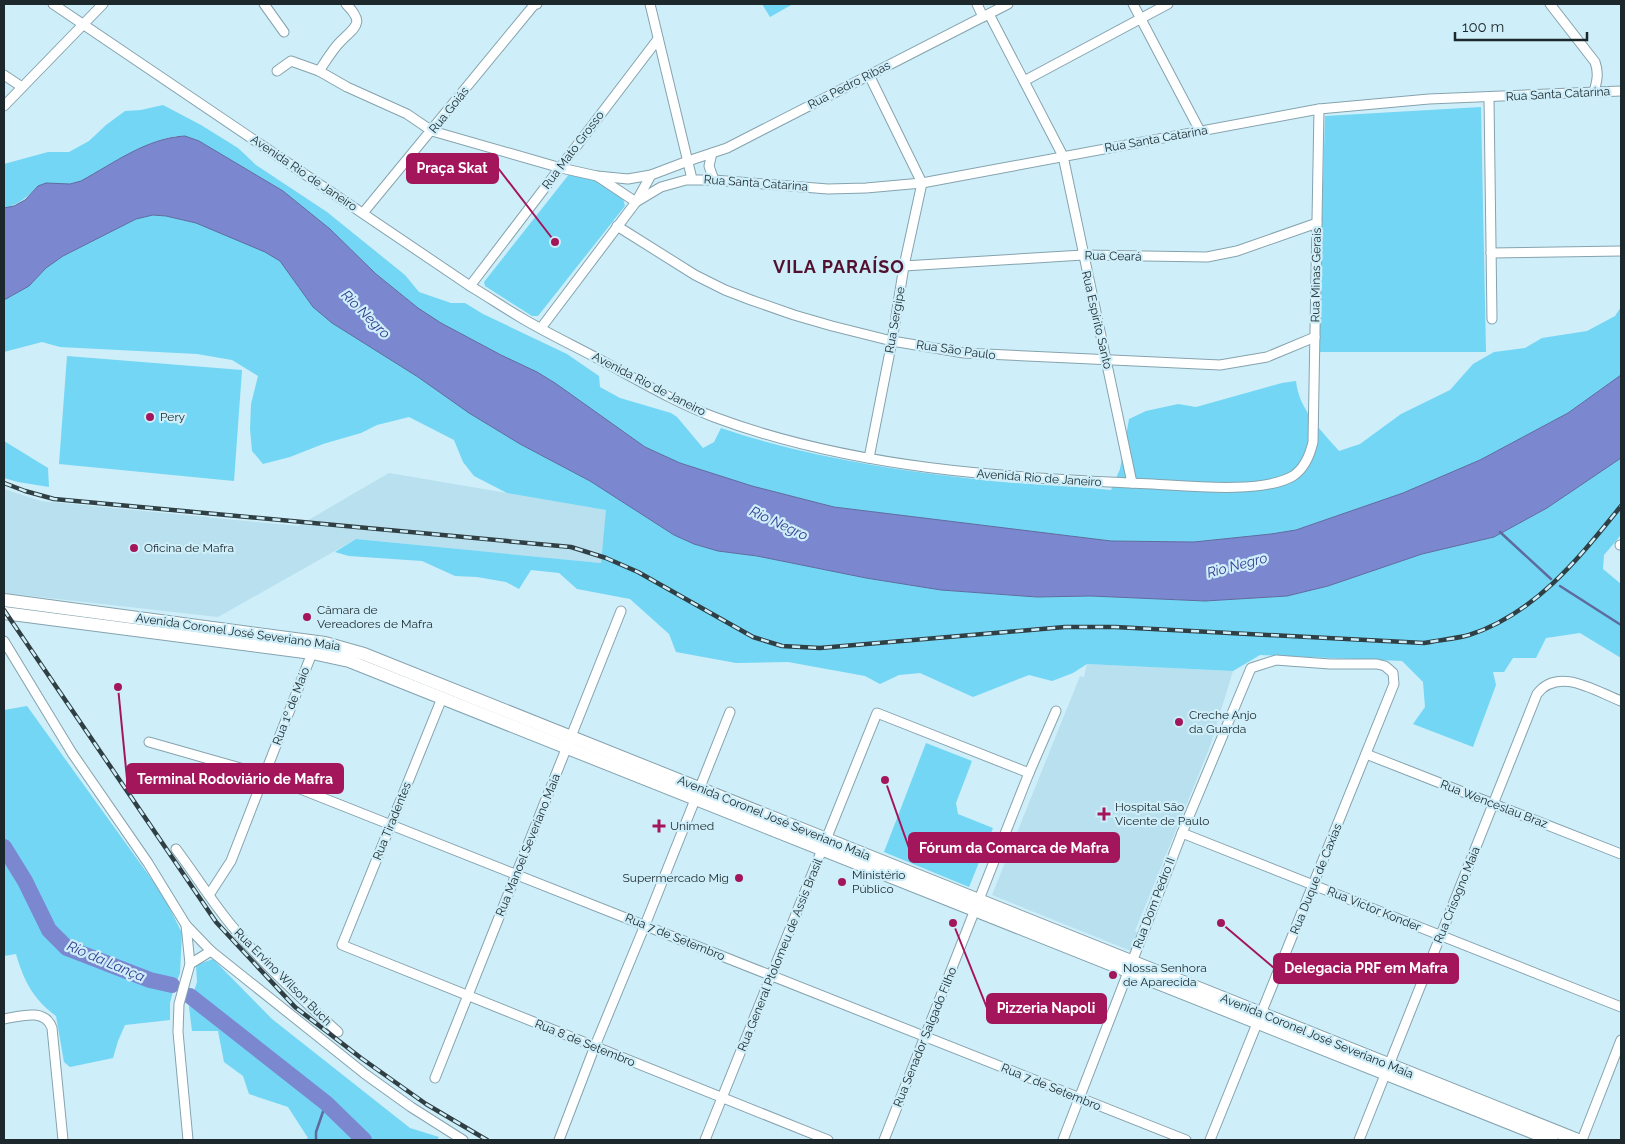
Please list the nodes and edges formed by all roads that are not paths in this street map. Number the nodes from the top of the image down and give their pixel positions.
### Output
1 (53, 4) edge
2 (103, 4) edge
3 (264, 4) edge
4 (346, 4) edge
5 (534, 4) edge
6 (650, 4) edge
7 (977, 4) edge
8 (1008, 4) edge
9 (1133, 4) edge
10 (1168, 4) edge
11 (1550, 4) edge
12 (986, 15) junction
13 (1141, 18) junction
14 (83, 25) junction
15 (284, 32) dead end
16 (658, 39) junction
17 (319, 70) junction
18 (277, 71) dead end
19 (4, 75) edge
20 (869, 75) junction
21 (1024, 81) junction
22 (22, 88) junction
23 (1621, 91) edge
24 (1594, 92) junction
25 (1489, 98) junction
26 (4, 106) edge
27 (1319, 109) junction
28 (1200, 130) junction
29 (432, 131) junction
30 (712, 153) junction
31 (1063, 156) junction
32 (688, 161) junction
33 (561, 168) junction
34 (652, 175) junction
35 (597, 176) junction
36 (692, 179) junction
37 (714, 180) junction
38 (922, 183) junction
39 (636, 202) junction
40 (363, 213) junction
41 (1317, 223) junction
42 (617, 226) junction
43 (1621, 251) edge
44 (1491, 253) junction
45 (1083, 255) junction
46 (904, 266) junction
47 (470, 286) junction
48 (1492, 319) dead end
49 (541, 328) junction
50 (1315, 337) junction
51 (892, 340) junction
52 (1107, 361) junction
53 (1313, 442) joint
54 (869, 458) junction
55 (1132, 483) junction
56 (4, 600) edge
57 (621, 611) dead end
58 (4, 613) edge
59 (4, 641) edge
60 (312, 653) junction
61 (1251, 668) joint
62 (442, 698) junction
63 (1621, 701) edge
64 (1056, 711) dead end
65 (730, 712) dead end
66 (149, 742) dead end
67 (569, 742) junction
68 (1366, 754) junction
69 (1029, 772) junction
70 (265, 775) junction
71 (697, 794) junction
72 (1493, 804) junction
73 (390, 824) junction
74 (1182, 833) junction
75 (825, 844) junction
76 (176, 849) dead end
77 (1621, 854) edge
78 (516, 874) junction
79 (1313, 885) junction
80 (209, 895) junction
81 (977, 905) junction
82 (186, 925) junction
83 (645, 926) junction
84 (1440, 935) junction
85 (342, 945) joint
86 (211, 951) junction
87 (190, 964) junction
88 (1130, 966) junction
89 (771, 976) junction
90 (468, 996) junction
91 (1621, 1007) edge
92 (1260, 1018) junction
93 (4, 1019) edge
94 (338, 1032) dead end
95 (926, 1037) junction
96 (1621, 1040) edge
97 (594, 1046) junction
98 (1387, 1069) junction
99 (435, 1078) dead end
100 (722, 1098) junction
101 (1079, 1098) junction
102 (63, 1140) edge
103 (188, 1140) edge
104 (464, 1140) edge
105 (559, 1140) edge
106 (705, 1140) edge
107 (828, 1140) edge
108 (884, 1140) edge
109 (1063, 1140) edge
110 (1186, 1140) edge
111 (1210, 1140) edge
112 (1359, 1140) edge
113 (1552, 1140) edge
114 (1578, 1140) edge
115 (1582, 1140) edge

1 - 14 street, Avenida Rio de Janeiro
2 - 14 street
3 - 15 street
4 - 17 street
5 - 29 street, Rua Goiás
6 - 16 street, Rua Santa Catarina
7 - 12 street, Rua Espírito Santo
8 - 12 street, Rua Pedro Ribas
9 - 13 street
10 - 13 street
11 - 24 street
12 - 20 street, Rua Pedro Ribas
12 - 21 street, Rua Espírito Santo
13 - 21 street
13 - 28 street
14 - 22 street
14 - 40 street, Avenida Rio de Janeiro
16 - 32 street, Rua Santa Catarina
16 - 33 street, Rua Mato Grosso
17 - 18 street
17 - 29 street
19 - 22 street
20 - 30 street, Rua Pedro Ribas
20 - 38 street
21 - 31 street, Rua Espírito Santo
22 - 26 street
23 - 24 street, Rua Santa Catarina
24 - 25 street, Rua Santa Catarina
25 - 27 street, Rua Santa Catarina
25 - 44 street
27 - 28 street, Rua Santa Catarina
27 - 41 street, Rua Minas Gerais
28 - 31 street, Rua Santa Catarina
29 - 33 street
29 - 40 street, Rua Goiás
30 - 32 street, Rua Pedro Ribas
30 - 37 street
31 - 38 street, Rua Santa Catarina
31 - 45 street, Rua Espírito Santo
32 - 34 street
32 - 36 street, Rua Santa Catarina
33 - 35 street
33 - 47 street, Rua Mato Grosso
34 - 35 street
34 - 39 street
35 - 39 street
36 - 37 street, Rua Santa Catarina
36 - 39 street, Rua Santa Catarina
37 - 38 street, Rua Santa Catarina
38 - 46 street, Rua Sergipe
39 - 42 street
40 - 47 street, Avenida Rio de Janeiro
41 - 45 street, Rua Ceará
41 - 50 street, Rua Minas Gerais
42 - 49 street
42 - 51 street, Rua São Paulo
43 - 44 street
44 - 48 street
45 - 46 street, Rua Ceará
45 - 52 street, Rua Espírito Santo
46 - 51 street, Rua Sergipe
47 - 49 street, Avenida Rio de Janeiro
49 - 54 street, Avenida Rio de Janeiro
50 - 52 street, Rua São Paulo
50 - 53 street, Rua Minas Gerais
51 - 52 street, Rua São Paulo
51 - 54 street, Rua Sergipe
52 - 55 street, Rua Espírito Santo
53 - 55 street, Avenida Rio de Janeiro
54 - 55 street, Avenida Rio de Janeiro
56 - 67 main road, Avenida Coronel José Severiano Maia
57 - 67 street, Rua Manoel Severiano Maia
58 - 60 main road, Avenida Coronel José Severiano Maia
59 - 82 street
60 - 62 main road, Avenida Coronel José Severiano Maia
60 - 70 street, Rua 1º de Maio
61 - 68 street, Rua Duque de Caxias
61 - 74 street, Rua Dom Pedro II
62 - 67 main road, Avenida Coronel José Severiano Maia
62 - 73 street, Rua Tiradentes
63 - 72 street, Rua Crisogno Maia
64 - 69 street, Rua Senador Salgado Filho
65 - 71 street
66 - 70 street, Rua 7 de Setembro
67 - 71 main road, Avenida Coronel José Severiano Maia
67 - 78 street, Rua Manoel Severiano Maia
68 - 72 street, Rua Wenceslau Braz
68 - 79 street, Rua Duque de Caxias
69 - 75 street, Rua General Ptolomeu de Assis Brasil
69 - 81 street, Rua Senador Salgado Filho
70 - 73 street, Rua 7 de Setembro
70 - 80 street, Rua 1º de Maio
71 - 75 main road, Avenida Coronel José Severiano Maia
71 - 83 street
72 - 77 street, Rua Wenceslau Braz
72 - 84 street, Rua Crisogno Maia
73 - 78 street, Rua 7 de Setembro
73 - 85 street, Rua Tiradentes
74 - 79 street, Rua Victor Konder
74 - 88 street, Rua Dom Pedro II
75 - 81 main road, Avenida Coronel José Severiano Maia
75 - 89 street, Rua General Ptolomeu de Assis Brasil
76 - 80 street, Rua Ervino Wilson Buch
78 - 83 street, Rua 7 de Setembro
78 - 90 street, Rua Manoel Severiano Maia
79 - 84 street, Rua Victor Konder
79 - 92 street, Rua Duque de Caxias
80 - 94 street, Rua Ervino Wilson Buch
81 - 88 main road, Avenida Coronel José Severiano Maia
81 - 95 street, Rua Senador Salgado Filho
82 - 86 street
82 - 87 street
83 - 89 street, Rua 7 de Setembro
83 - 97 street
84 - 91 street, Rua Victor Konder
84 - 98 street, Rua Crisogno Maia
85 - 90 street, Rua 8 de Setembro
86 - 87 street
86 - 104 street
87 - 103 street
88 - 92 main road, Avenida Coronel José Severiano Maia
88 - 101 street, Rua Dom Pedro II
89 - 95 street, Rua 7 de Setembro
89 - 100 street, Rua General Ptolomeu de Assis Brasil
90 - 97 street, Rua 8 de Setembro
90 - 99 street, Rua Manoel Severiano Maia
92 - 98 main road, Avenida Coronel José Severiano Maia
92 - 111 street, Rua Duque de Caxias
93 - 102 street
95 - 101 street, Rua 7 de Setembro
95 - 108 street, Rua Senador Salgado Filho
96 - 115 street
97 - 100 street, Rua 8 de Setembro
97 - 105 street
98 - 112 street, Rua Crisogno Maia
98 - 113 main road, Avenida Coronel José Severiano Maia
98 - 114 main road, Avenida Coronel José Severiano Maia
100 - 106 street, Rua General Ptolomeu de Assis Brasil
100 - 107 street, Rua 8 de Setembro
101 - 109 street, Rua Dom Pedro II
101 - 110 street, Rua 7 de Setembro

